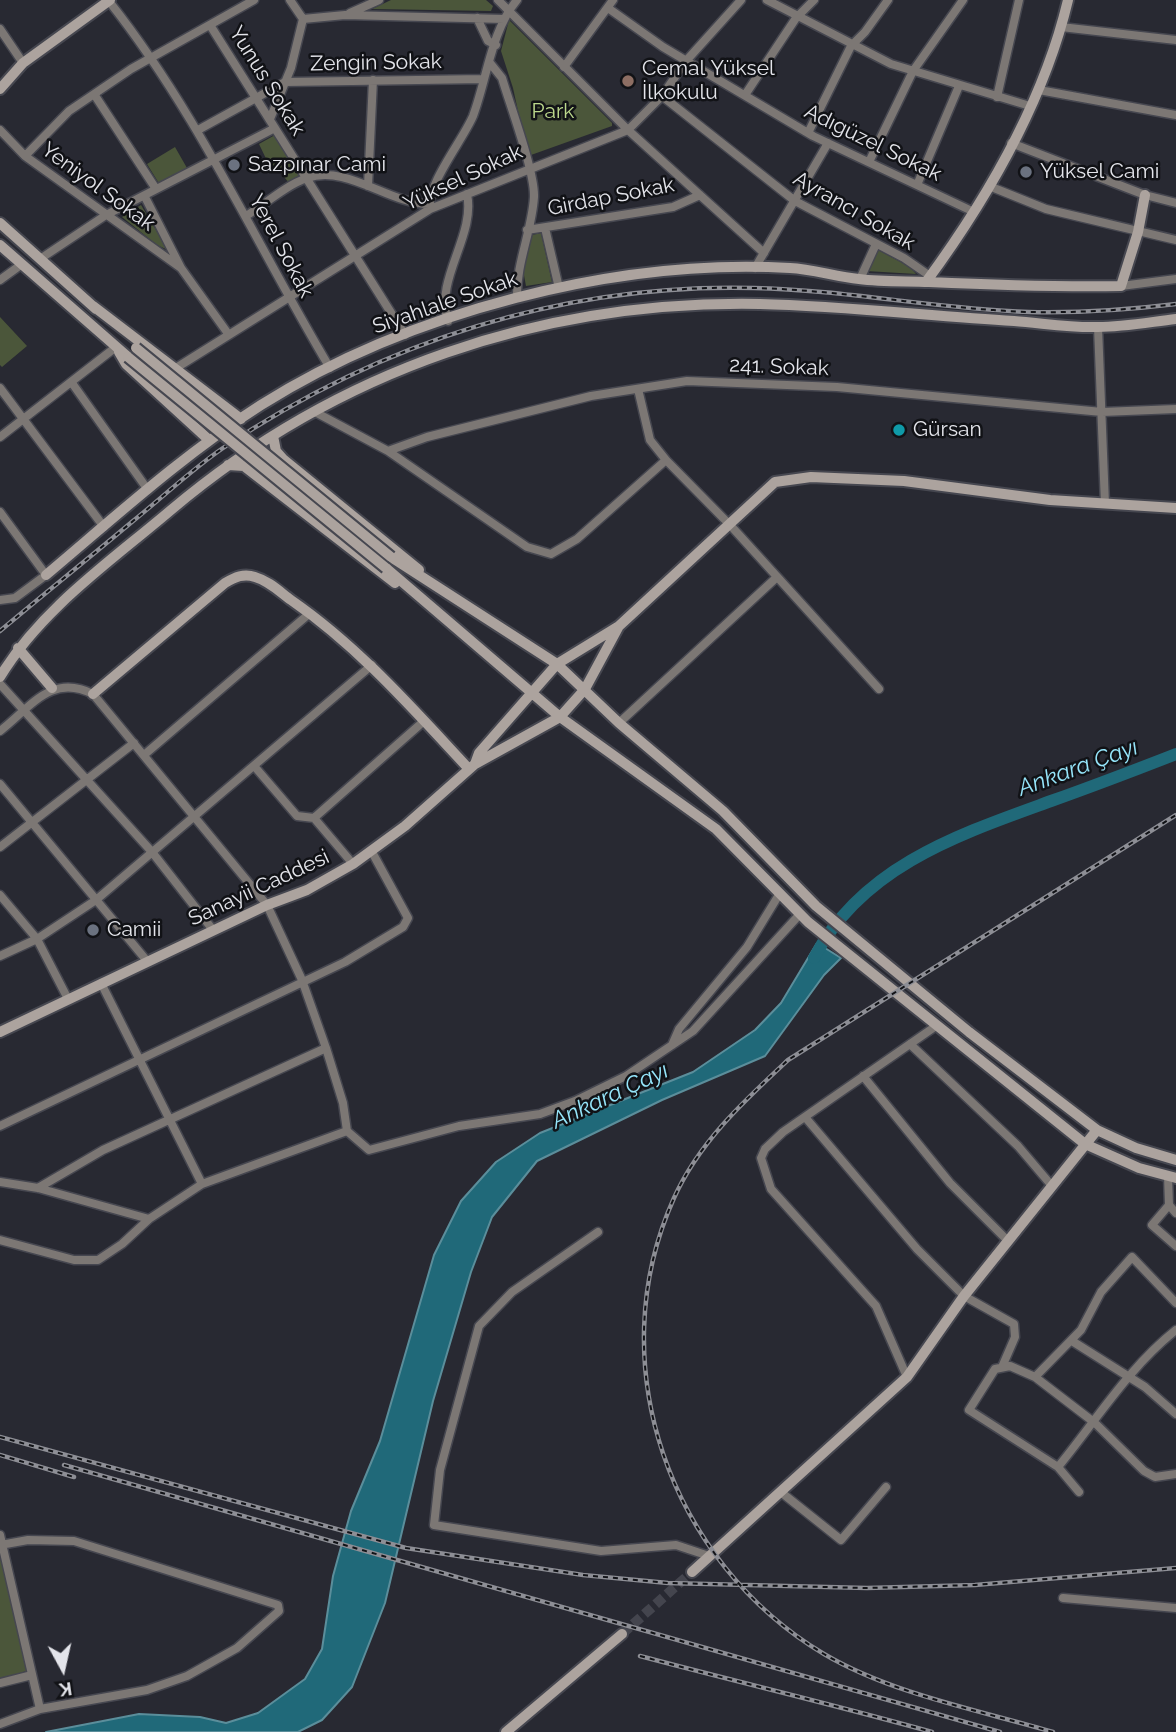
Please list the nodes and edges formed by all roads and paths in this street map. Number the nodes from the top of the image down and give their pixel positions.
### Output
1 (109, 0) edge
2 (254, 0) edge
3 (290, 0) edge
4 (379, 0) edge
5 (498, 0) edge
6 (517, 0) edge
7 (613, 0) edge
8 (741, 0) edge
9 (767, 0) edge
10 (814, 0) edge
11 (888, 0) edge
12 (963, 0) edge
13 (1019, 0) edge
14 (1068, 0) edge
15 (608, 8) junction
16 (506, 14) junction
17 (345, 15) junction
18 (477, 18) junction
19 (796, 18) junction
20 (303, 19) junction
21 (210, 25) junction
22 (1061, 27) junction
23 (0, 29) edge
24 (1176, 40) edge
25 (496, 46) junction
26 (851, 46) junction
27 (153, 58) junction
28 (686, 61) junction
29 (23, 62) junction
30 (490, 63) junction
31 (565, 67) junction
32 (913, 71) junction
33 (484, 79) junction
34 (373, 80) junction
35 (285, 82) junction
36 (959, 86) junction
37 (0, 89) edge
38 (1039, 90) junction
39 (94, 94) junction
40 (745, 95) junction
41 (255, 96) junction
42 (662, 96) junction
43 (997, 97) junction
44 (1030, 106) junction
45 (1176, 115) edge
46 (270, 119) junction
47 (275, 128) junction
48 (0, 130) edge
49 (198, 130) junction
50 (628, 130) junction
51 (808, 133) junction
52 (1011, 143) junction
53 (828, 144) junction
54 (25, 156) junction
55 (215, 161) junction
56 (869, 162) junction
57 (527, 167) junction
58 (307, 177) junction
59 (917, 185) junction
60 (368, 186) junction
61 (989, 186) junction
62 (156, 189) junction
63 (467, 194) junction
64 (700, 195) junction
65 (1145, 195) junction
66 (145, 197) junction
67 (794, 201) junction
68 (1176, 204) edge
69 (430, 206) junction
70 (974, 212) junction
71 (106, 215) junction
72 (246, 216) junction
73 (0, 223) edge
74 (545, 228) junction
75 (527, 230) junction
76 (1138, 232) junction
77 (1176, 240) edge
78 (876, 244) junction
79 (0, 245) edge
80 (764, 253) junction
81 (353, 254) junction
82 (40, 259) junction
83 (22, 264) junction
84 (181, 268) junction
85 (755, 268) junction
86 (860, 279) junction
87 (928, 279) junction
88 (1176, 279) edge
89 (0, 280) edge
90 (1121, 286) junction
91 (559, 288) junction
92 (287, 296) junction
93 (517, 298) junction
94 (93, 306) junction
95 (1176, 319) edge
96 (448, 321) junction
97 (1098, 327) junction
98 (229, 335) junction
99 (405, 335) junction
100 (116, 347) junction
101 (132, 352) junction
102 (176, 368) junction
103 (330, 368) junction
104 (72, 383) junction
105 (0, 388) edge
106 (638, 389) junction
107 (206, 393) junction
108 (1176, 409) edge
109 (315, 412) junction
110 (1102, 412) junction
111 (22, 418) junction
112 (185, 418) junction
113 (241, 419) junction
114 (273, 436) junction
115 (0, 437) edge
116 (209, 440) junction
117 (388, 451) junction
118 (284, 460) junction
119 (666, 460) junction
120 (228, 465) junction
121 (273, 489) junction
122 (148, 490) junction
123 (1105, 504) junction
124 (1176, 508) edge
125 (0, 512) edge
126 (731, 526) junction
127 (104, 527) junction
128 (46, 575) junction
129 (777, 577) junction
130 (430, 582) junction
131 (420, 597) junction
132 (0, 600) edge
133 (310, 613) junction
134 (619, 626) junction
135 (18, 648) junction
136 (557, 664) junction
137 (372, 665) junction
138 (0, 677) edge
139 (0, 684) edge
140 (52, 688) junction
141 (585, 689) junction
142 (879, 689) dead end
143 (530, 693) junction
144 (93, 694) junction
145 (27, 710) junction
146 (560, 717) junction
147 (424, 721) junction
148 (619, 723) junction
149 (0, 731) edge
150 (134, 743) junction
151 (144, 755) junction
152 (472, 766) junction
153 (255, 767) junction
154 (86, 779) junction
155 (0, 784) edge
156 (196, 818) junction
157 (314, 818) junction
158 (31, 822) junction
159 (0, 847) edge
160 (152, 852) junction
161 (372, 852) junction
162 (353, 864) junction
163 (780, 893) junction
164 (0, 895) edge
165 (96, 900) junction
166 (267, 905) junction
167 (804, 918) junction
168 (213, 930) junction
169 (37, 939) junction
170 (0, 956) edge
171 (147, 961) junction
172 (302, 980) junction
173 (101, 983) junction
174 (68, 999) junction
175 (936, 1026) junction
176 (0, 1032) edge
177 (910, 1044) junction
178 (671, 1045) junction
179 (326, 1048) junction
180 (140, 1060) junction
181 (863, 1076) junction
182 (805, 1117) junction
183 (169, 1121) junction
184 (0, 1126) edge
185 (1097, 1130) junction
186 (347, 1131) junction
187 (1085, 1144) junction
188 (1176, 1160) edge
189 (1172, 1177) edge
190 (0, 1182) edge
191 (202, 1184) junction
192 (1052, 1186) junction
193 (38, 1188) junction
194 (1169, 1205) junction
195 (1176, 1213) edge
196 (149, 1219) junction
197 (598, 1232) dead end
198 (0, 1240) edge
199 (1008, 1241) junction
200 (1176, 1246) edge
201 (964, 1296) junction
202 (1176, 1303) edge
203 (1176, 1330) edge
204 (1072, 1341) junction
205 (1002, 1367) junction
206 (907, 1377) junction
207 (1035, 1377) junction
208 (1129, 1378) junction
209 (1176, 1414) edge
210 (1095, 1423) junction
211 (1058, 1467) junction
212 (1176, 1474) edge
213 (886, 1487) dead end
214 (1079, 1492) dead end
215 (782, 1493) junction
216 (1, 1541) edge
217 (709, 1556) junction
218 (692, 1572) tunnel mouth
219 (1063, 1598) dead end
220 (1176, 1608) edge
221 (622, 1634) tunnel mouth
222 (33, 1675) junction
223 (0, 1684) edge
224 (40, 1709) junction
225 (0, 1724) edge
226 (506, 1732) edge

1 - 27 street, Yerel Sokak
1 - 29 street
2 - 21 street
3 - 20 street
4 - 17 street
5 - 16 street
6 - 16 street
7 - 15 street
8 - 28 street, Yüksel Sokak
9 - 19 street
10 - 19 street
11 - 26 street
12 - 32 street
13 - 43 street
14 - 22 street
15 - 28 street, Adıgüzel Sokak
15 - 31 street
16 - 18 street
16 - 25 street
16 - 31 street
17 - 18 street
17 - 20 street
18 - 25 street
19 - 26 street
19 - 40 street
20 - 35 street
21 - 27 street
21 - 41 street, Yunus Sokak
22 - 24 street
22 - 38 street
23 - 29 street
25 - 30 street
26 - 32 street
26 - 51 street
27 - 39 street
27 - 49 street, Yerel Sokak
28 - 40 street, Adıgüzel Sokak
28 - 42 street, Yüksel Sokak
29 - 37 street
30 - 33 street
30 - 57 street
31 - 50 street
32 - 36 street
32 - 56 street
33 - 34 street, Zengin Sokak
33 - 69 street
34 - 35 street, Zengin Sokak
34 - 60 street
35 - 41 street, Zengin Sokak
35 - 46 street
36 - 43 street
36 - 59 street
38 - 44 street
38 - 45 street
39 - 54 street
39 - 62 street
40 - 51 street, Adıgüzel Sokak
41 - 46 street, Yunus Sokak
41 - 49 street, Zengin Sokak
42 - 50 street, Yüksel Sokak
42 - 67 street, Ayrancı Sokak
43 - 44 street
44 - 52 street
46 - 47 street, Yunus Sokak
47 - 55 street
47 - 58 street, Yunus Sokak
48 - 54 street, Yeniyol Sokak
49 - 55 street, Yerel Sokak
50 - 57 street, Yüksel Sokak
50 - 64 street
51 - 53 street, Adıgüzel Sokak
52 - 61 street
52 - 65 street
53 - 56 street, Adıgüzel Sokak
53 - 67 street
54 - 71 street, Yeniyol Sokak
55 - 62 street
55 - 72 street, Yerel Sokak
56 - 59 street, Adıgüzel Sokak
57 - 63 street, Yüksel Sokak
57 - 75 street
58 - 60 street
58 - 72 street
58 - 81 street, Yunus Sokak
59 - 70 street, Adıgüzel Sokak
60 - 69 street
61 - 70 street
61 - 76 street
62 - 66 street
63 - 69 street, Yüksel Sokak
63 - 96 street
64 - 74 street, Girdap Sokak
64 - 80 street
65 - 68 street
65 - 76 street
66 - 71 street
66 - 84 street
67 - 78 street, Ayrancı Sokak
67 - 80 street
69 - 81 street, Yüksel Sokak
70 - 87 street
71 - 82 street
71 - 84 street, Yeniyol Sokak
72 - 92 street, Yerel Sokak
73 - 82 street
74 - 75 street, Girdap Sokak
74 - 91 street
75 - 93 street
76 - 77 street
76 - 90 street
78 - 86 street
78 - 87 street, Ayrancı Sokak
79 - 83 street
80 - 85 street
81 - 92 street, Yüksel Sokak
81 - 99 street, Yunus Sokak
82 - 94 street
83 - 89 street
83 - 100 street
84 - 98 street
85 - 86 street, Siyahlale Sokak
85 - 91 street, Siyahlale Sokak
86 - 87 street, Siyahlale Sokak
87 - 90 street, Siyahlale Sokak
88 - 90 street
91 - 93 street, Siyahlale Sokak
92 - 98 street, Yüksel Sokak
92 - 103 street, Yerel Sokak
93 - 96 street, Siyahlale Sokak
94 - 101 street
94 - 102 street
95 - 97 street
96 - 99 street, Siyahlale Sokak
97 - 109 street
97 - 110 street
98 - 102 street, Yüksel Sokak
99 - 103 street, Siyahlale Sokak
100 - 101 street
100 - 104 street
100 - 112 street
101 - 130 street, bridge
101 - 131 street, bridge
102 - 107 street
103 - 113 street, Siyahlale Sokak
104 - 111 street
104 - 122 street
105 - 111 street
106 - 110 street, 241. Sokak
106 - 117 street, 241. Sokak
106 - 119 street
107 - 112 street
107 - 113 street
108 - 110 street, 241. Sokak
109 - 114 street
109 - 117 street
110 - 123 street
111 - 115 street
111 - 127 street
112 - 116 street
113 - 116 street, Siyahlale Sokak
114 - 118 street
114 - 120 street
116 - 122 street, Siyahlale Sokak
117 - 119 street
118 - 121 street
118 - 130 street
119 - 126 street
120 - 121 street
120 - 135 street
121 - 131 street
122 - 127 street, Siyahlale Sokak
123 - 124 street
123 - 126 street
125 - 128 street
126 - 129 street
126 - 134 street
127 - 128 street, Siyahlale Sokak
128 - 132 street
129 - 142 street
129 - 148 street
130 - 136 street
131 - 143 street
133 - 137 street
133 - 144 street
133 - 151 street
134 - 136 street
134 - 141 street
135 - 138 street
135 - 140 street
136 - 141 street
136 - 143 street, Sanayii Caddesi
137 - 147 street
137 - 153 street
139 - 145 street
140 - 144 street
140 - 145 street
141 - 146 street, Sanayii Caddesi
141 - 148 street
143 - 146 street
143 - 152 street, Sanayii Caddesi
144 - 150 street
145 - 149 street
145 - 154 street
146 - 152 street, Sanayii Caddesi
146 - 163 street
147 - 152 street
147 - 157 street
148 - 185 street
150 - 151 street
150 - 154 street
151 - 156 street
152 - 161 street, Sanayii Caddesi
153 - 156 street
153 - 157 street
154 - 158 street
154 - 160 street
155 - 158 street
156 - 160 street
156 - 166 street
157 - 162 street
158 - 159 street
158 - 165 street
160 - 165 street
160 - 168 street
161 - 162 street, Sanayii Caddesi
161 - 172 street
162 - 166 street, Sanayii Caddesi
163 - 167 street
163 - 178 street
164 - 169 street
165 - 169 street
165 - 171 street
166 - 168 street, Sanayii Caddesi
166 - 172 street
167 - 175 street
167 - 178 street
168 - 171 street, Sanayii Caddesi
169 - 170 street
169 - 174 street
171 - 173 street, Sanayii Caddesi
172 - 179 street
172 - 180 street
173 - 174 street, Sanayii Caddesi
173 - 180 street
174 - 176 street, Sanayii Caddesi
175 - 177 street
175 - 187 street
177 - 181 street
177 - 192 street
178 - 186 street
179 - 183 street
179 - 186 street
180 - 183 street
180 - 184 street
181 - 182 street
181 - 199 street
182 - 201 street
182 - 206 street
183 - 191 street
183 - 193 street
185 - 187 street
185 - 188 street
186 - 191 street
187 - 189 street
187 - 192 street
189 - 194 street
190 - 193 street
191 - 196 street
192 - 199 street
193 - 196 street
194 - 195 street
194 - 200 street
196 - 198 street
197 - 217 street
199 - 201 street
201 - 205 street
201 - 206 street
202 - 204 street
203 - 208 street
204 - 207 street
204 - 208 street
205 - 207 street
205 - 211 street
206 - 215 street
207 - 210 street
208 - 209 street
208 - 210 street
210 - 211 street
210 - 212 street
211 - 214 street
213 - 215 street
215 - 217 street
216 - 222 street
216 - 224 street
217 - 218 street
219 - 220 street
221 - 226 street
222 - 223 street
222 - 224 street
224 - 225 street

